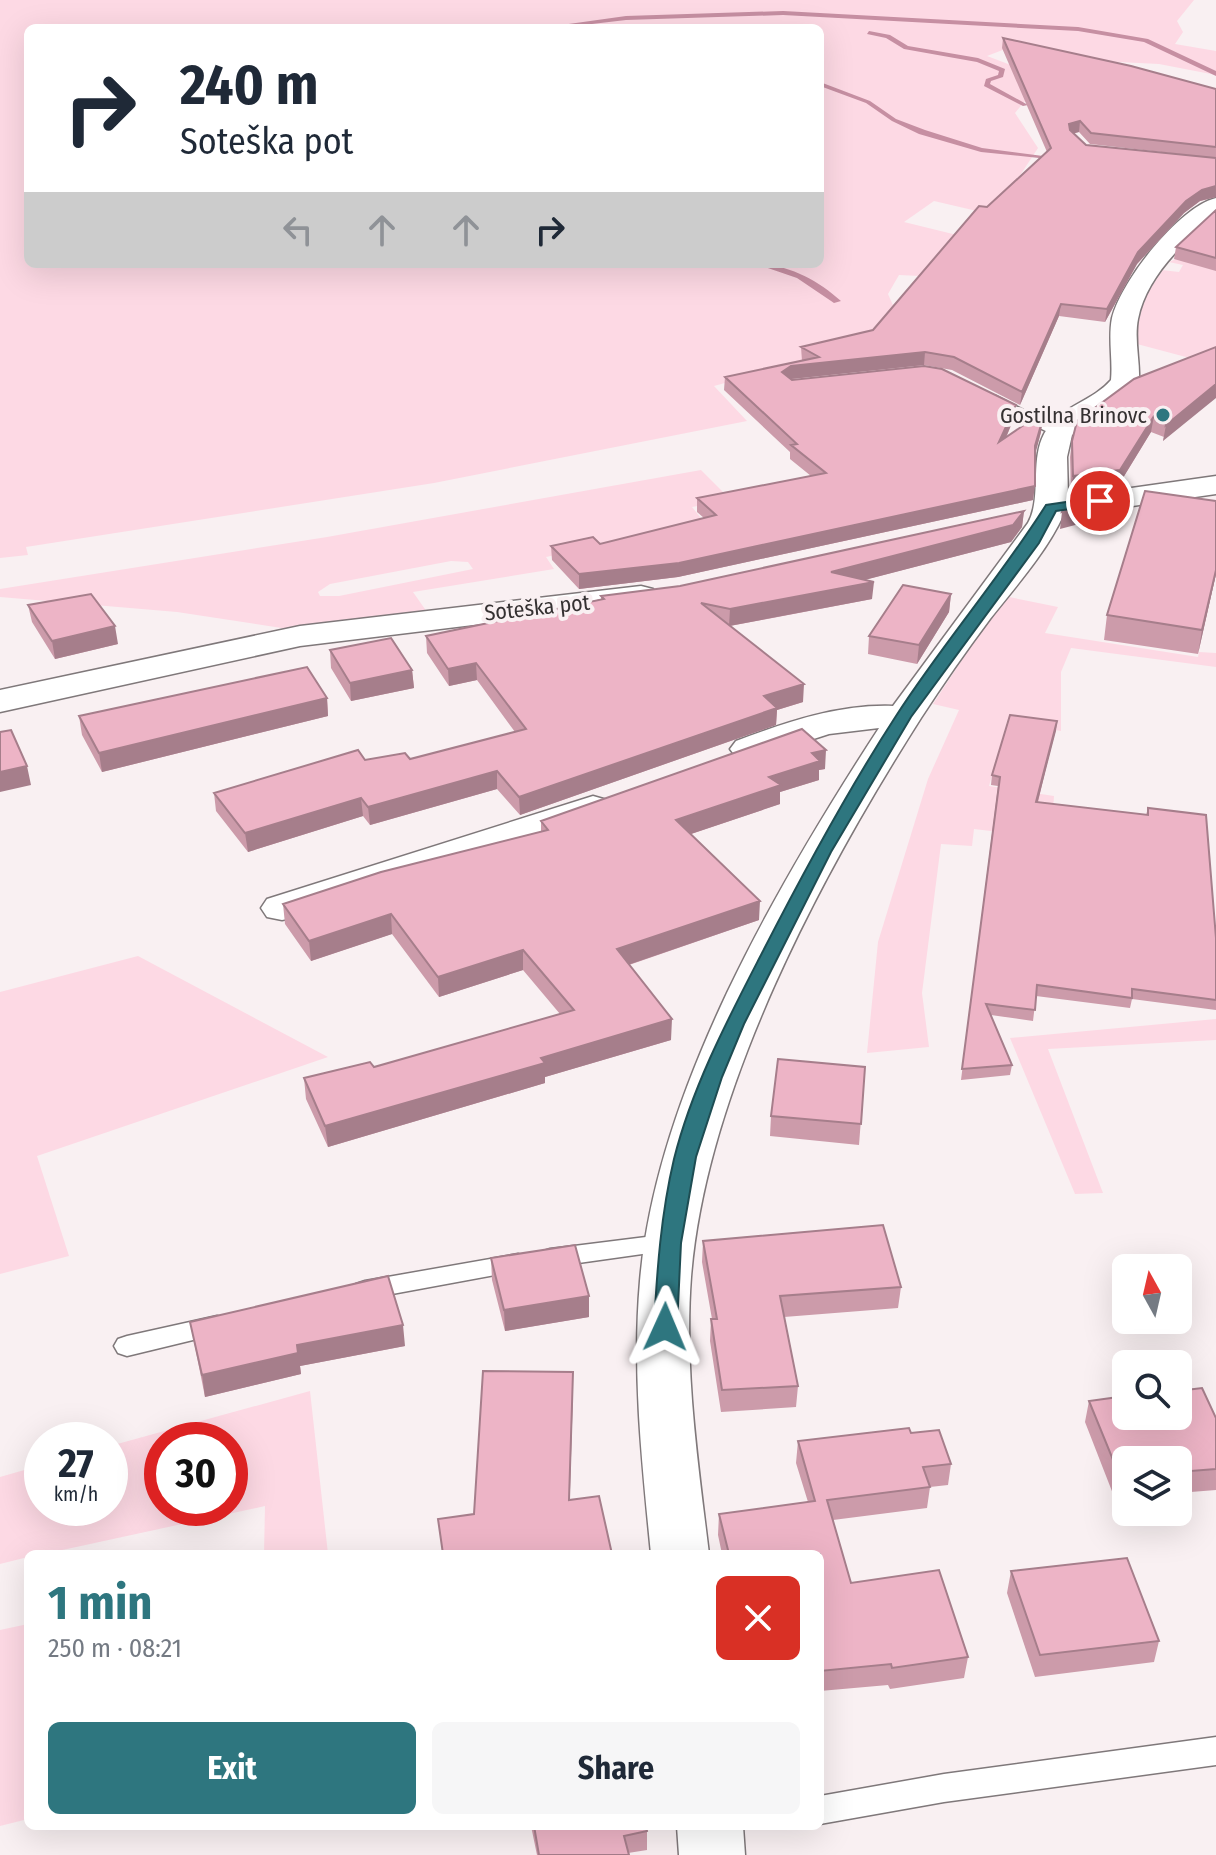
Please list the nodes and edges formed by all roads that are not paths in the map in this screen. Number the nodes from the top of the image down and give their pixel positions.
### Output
1 (1216, 205) edge
2 (974, 390) edge
3 (1059, 432) junction
4 (1216, 485) edge
5 (1051, 508) junction
6 (1009, 516) edge
7 (679, 590) edge
8 (0, 701) edge
9 (903, 717) junction
10 (715, 762) edge
11 (632, 793) edge
12 (282, 908) edge
13 (670, 1243) junction
14 (347, 1294) edge
15 (241, 1319) edge
16 (127, 1346) dead end
17 (680, 1550) edge
18 (1216, 1751) edge
19 (824, 1809) edge

1 - 3 street
2 - 3 lane
3 - 5 street
4 - 5 street
5 - 6 street
5 - 9 street
7 - 8 street, Soteška pot
9 - 10 street
9 - 13 street
11 - 12 street
13 - 14 lane
13 - 17 street
15 - 16 lane
18 - 19 lane

